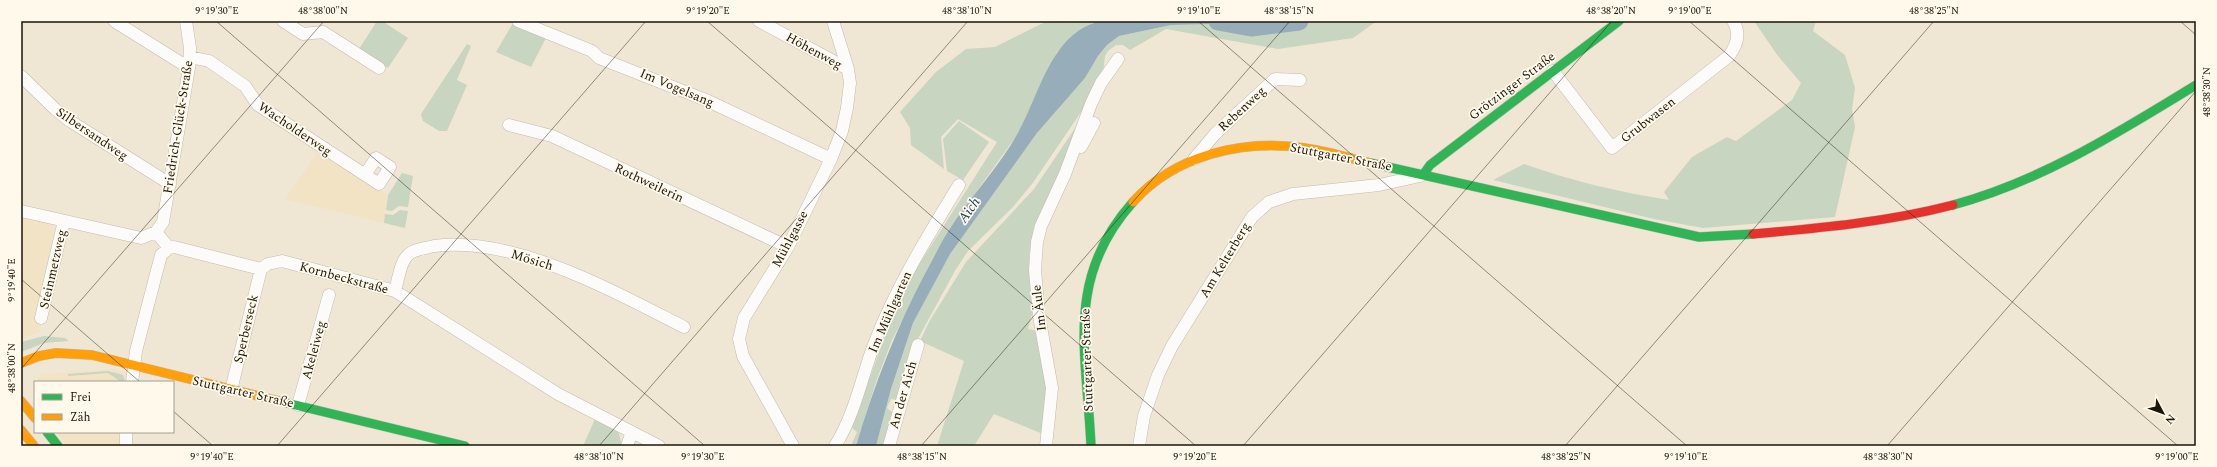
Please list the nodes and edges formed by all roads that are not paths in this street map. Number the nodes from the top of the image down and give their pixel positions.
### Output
1 (114, 21) edge
2 (186, 21) edge
3 (283, 21) edge
4 (759, 21) edge
5 (833, 21) edge
6 (1619, 21) edge
7 (1733, 21) edge
8 (521, 22) edge
9 (1118, 59) dead end
10 (189, 62) junction
11 (379, 68) dead end
12 (848, 69) junction
13 (1553, 71) junction
14 (24, 79) edge
15 (1300, 80) dead end
16 (2196, 85) edge
17 (1094, 123) dead end
18 (509, 125) dead end
19 (831, 159) junction
20 (1194, 159) junction
21 (1065, 174) junction
22 (365, 175) dead end
23 (1424, 175) junction
24 (170, 184) junction
25 (959, 185) dead end
26 (21, 211) edge
27 (64, 221) junction
28 (156, 232) junction
29 (788, 247) junction
30 (168, 248) junction
31 (261, 268) junction
32 (395, 291) junction
33 (329, 295) dead end
34 (41, 318) dead end
35 (684, 327) dead end
36 (918, 345) dead end
37 (21, 363) edge
38 (134, 365) junction
39 (132, 381) edge
40 (231, 390) junction
41 (21, 401) edge
42 (298, 405) junction
43 (34, 417) edge
44 (21, 430) edge
45 (632, 432) junction
46 (48, 433) edge
47 (126, 433) edge
48 (34, 446) edge
49 (58, 446) edge
50 (126, 446) edge
51 (465, 446) edge
52 (627, 446) edge
53 (659, 446) edge
54 (793, 446) edge
55 (835, 446) edge
56 (889, 446) edge
57 (1046, 446) edge
58 (1091, 446) edge
59 (1139, 446) edge

1 - 10 street, Wacholderweg
2 - 10 street, Friedrich-Glück-Straße
3 - 11 street
4 - 12 street, Höhenweg
5 - 12 street, Mühlgasse
6 - 13 main road, Grötzinger Straße
7 - 13 street, Grubwasen
8 - 19 street, Im Vogelsang
9 - 21 street, Im Äule
10 - 22 street, Wacholderweg
10 - 24 street, Friedrich-Glück-Straße
12 - 19 street, Mühlgasse
13 - 23 main road, Grötzinger Straße
14 - 24 street, Silbersandweg
15 - 20 street, Rebenweg
16 - 23 main road, Stuttgarter Straße
17 - 21 street, Im Äule
18 - 29 street, Rothweilerin
19 - 29 street, Mühlgasse
20 - 23 main road, Stuttgarter Straße
20 - 58 main road, Stuttgarter Straße
21 - 57 street, Im Äule
23 - 59 street, Am Kelterberg
24 - 28 street, Friedrich-Glück-Straße
25 - 55 street, Im Mühlgarten
26 - 27 street
27 - 28 street
27 - 34 street, Steinmetzweg
28 - 30 street
29 - 54 street, Mühlgasse
30 - 31 street
30 - 38 street
31 - 32 street, Kornbeckstraße
31 - 40 street, Sperberseck
32 - 35 street, Mösich
32 - 45 street, Kornbeckstraße
33 - 42 street, Akeleiweg
36 - 56 street, An der Aich
37 - 38 main road, Stuttgarter Straße
38 - 39 street
38 - 40 main road, Stuttgarter Straße
40 - 42 main road, Stuttgarter Straße
41 - 43 main road
42 - 51 main road, Stuttgarter Straße
44 - 48 main road
45 - 52 street
45 - 53 street
46 - 49 main road
47 - 50 street

